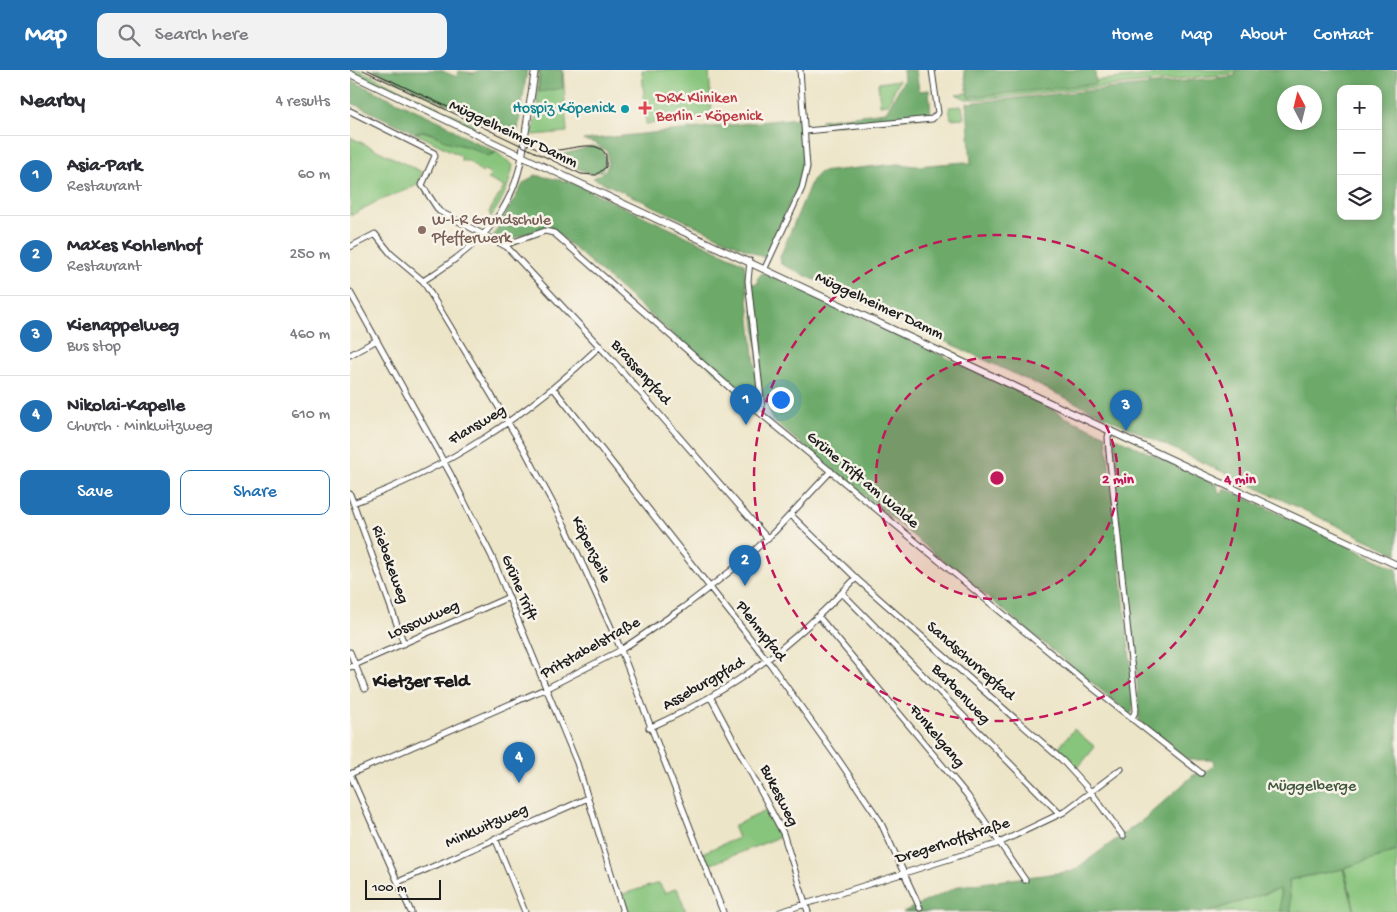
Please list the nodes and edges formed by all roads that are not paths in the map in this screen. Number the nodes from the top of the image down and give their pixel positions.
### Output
1 (534, 70) edge
2 (800, 70) edge
3 (932, 70) edge
4 (350, 74) edge
5 (350, 112) edge
6 (806, 131) junction
7 (522, 156) junction
8 (483, 235) junction
9 (505, 245) junction
10 (350, 247) edge
11 (750, 261) junction
12 (765, 268) junction
13 (423, 281) junction
14 (350, 292) edge
15 (377, 340) junction
16 (600, 346) junction
17 (350, 355) edge
18 (554, 389) junction
19 (759, 411) junction
20 (509, 423) junction
21 (1110, 430) junction
22 (444, 461) junction
23 (831, 471) junction
24 (350, 494) edge
25 (353, 503) junction
26 (791, 514) junction
27 (768, 539) junction
28 (1397, 565) edge
29 (856, 578) junction
30 (710, 588) junction
31 (842, 593) junction
32 (509, 598) junction
33 (818, 617) junction
34 (404, 644) junction
35 (621, 650) junction
36 (350, 652) edge
37 (767, 662) junction
38 (352, 666) edge
39 (547, 688) junction
40 (364, 689) dead end
41 (711, 698) junction
42 (1132, 719) junction
43 (650, 728) junction
44 (1121, 769) dead end
45 (1201, 773) dead end
46 (350, 774) edge
47 (1091, 792) junction
48 (588, 798) junction
49 (1060, 814) junction
50 (1123, 836) dead end
51 (495, 838) junction
52 (1001, 842) junction
53 (905, 872) junction
54 (1026, 880) dead end
55 (398, 882) junction
56 (806, 903) junction
57 (920, 908) dead end
58 (411, 912) edge
59 (525, 912) edge
60 (623, 912) edge
61 (723, 912) edge
62 (780, 912) edge
63 (808, 912) edge

1 - 7 main road
2 - 6 street
3 - 6 street
4 - 7 main road, Müggelheimer Damm
5 - 8 street
6 - 12 street
7 - 8 street
7 - 11 main road, Müggelheimer Damm
8 - 9 street, Brassenpfad
8 - 13 street
9 - 16 street, Brassenpfad
9 - 19 street, Grüne Trift am Walde
10 - 13 street, Köpenzeile
11 - 12 main road, Müggelheimer Damm
11 - 19 street
12 - 21 main road, Müggelheimer Damm
13 - 20 street, Köpenzeile
14 - 15 street, Grüne Trift
15 - 17 street
15 - 22 street, Grüne Trift
16 - 18 street, Flansweg
16 - 27 street, Brassenpfad
18 - 20 street, Flansweg
18 - 30 street, Plehmpfad
19 - 23 street, Grüne Trift am Walde
20 - 22 street, Flansweg
20 - 35 street, Köpenzeile
21 - 28 main road, Müggelheimer Damm
21 - 42 street
22 - 25 street, Flansweg
22 - 32 street, Grüne Trift
23 - 26 street, Pritstabelstraße
23 - 42 street, Grüne Trift am Walde
24 - 25 street, Riebekeweg
25 - 34 street, Riebekeweg
26 - 27 street, Pritstabelstraße
26 - 29 street, Sandschurrepfad
27 - 30 street, Pritstabelstraße
29 - 31 street, Asseburgpfad
29 - 47 street, Sandschurrepfad
30 - 35 street, Pritstabelstraße
30 - 37 street, Plehmpfad
31 - 33 street, Asseburgpfad
31 - 49 street, Barbenweg
32 - 34 street, Lossowweg
32 - 39 street, Grüne Trift
33 - 37 street, Asseburgpfad
33 - 52 street, Funkelgang
34 - 38 street, Lossowweg
35 - 39 street, Pritstabelstraße
35 - 43 street, Köpenzeile
36 - 38 street
37 - 41 street, Asseburgpfad
37 - 53 street, Plehmpfad
38 - 40 street
39 - 46 street, Pritstabelstraße
39 - 48 street, Grüne Trift
41 - 43 street, Asseburgpfad
41 - 56 street, Bukesweg
42 - 45 street, Grüne Trift am Walde
43 - 61 street, Köpenzeile
44 - 47 street, Dregerhoffstraße
46 - 55 street
47 - 49 street, Dregerhoffstraße
47 - 50 street, Sandschurrepfad
48 - 51 street, Minkwitzweg
48 - 60 street, Grüne Trift
49 - 52 street, Dregerhoffstraße
51 - 55 street, Minkwitzweg
51 - 59 street
52 - 53 street, Dregerhoffstraße
52 - 54 street, Funkelgang
53 - 56 street, Dregerhoffstraße
53 - 57 street, Plehmpfad
55 - 58 street
56 - 62 street, Dregerhoffstraße
56 - 63 street, Bukesweg

